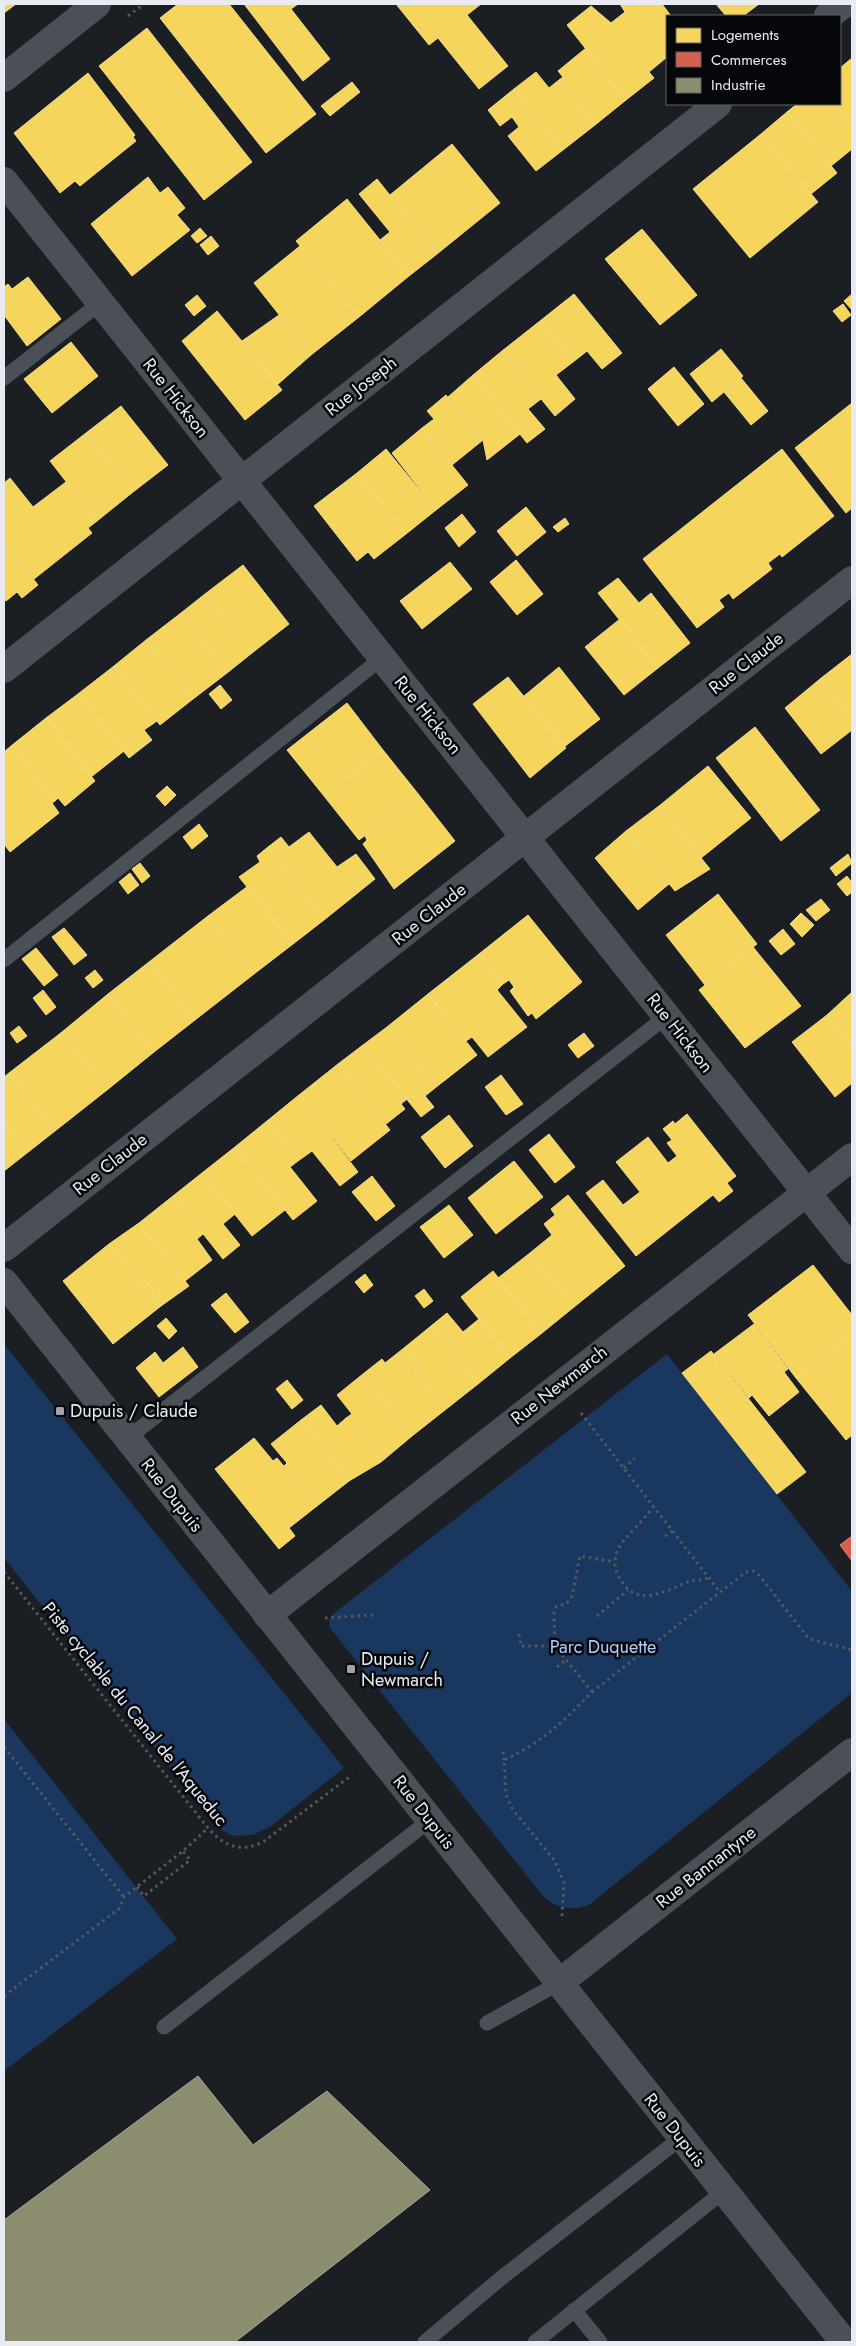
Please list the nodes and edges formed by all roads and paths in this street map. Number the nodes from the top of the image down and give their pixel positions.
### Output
1 (97, 4) edge
2 (844, 4) edge
3 (829, 15) edge
4 (4, 78) edge
5 (717, 105) edge
6 (4, 181) edge
7 (100, 303) junction
8 (4, 378) edge
9 (241, 480) junction
10 (852, 580) edge
11 (382, 658) junction
12 (4, 669) edge
13 (526, 838) junction
14 (4, 960) edge
15 (667, 1016) junction
16 (852, 1157) edge
17 (807, 1193) junction
18 (4, 1248) edge
19 (852, 1250) edge
20 (4, 1282) edge
21 (581, 1413) dead end
22 (128, 1438) junction
23 (635, 1458) dead end
24 (624, 1468) junction
25 (654, 1506) junction
26 (673, 1531) junction
27 (665, 1536) dead end
28 (615, 1562) junction
29 (4, 1572) edge
30 (708, 1577) junction
31 (628, 1590) junction
32 (719, 1591) junction
33 (373, 1614) dead end
34 (267, 1615) junction
35 (597, 1616) dead end
36 (325, 1618) dead end
37 (519, 1634) dead end
38 (555, 1646) junction
39 (852, 1653) edge
40 (566, 1659) junction
41 (557, 1668) dead end
42 (592, 1692) junction
43 (4, 1746) edge
44 (503, 1752) dead end
45 (852, 1752) edge
46 (378, 1755) junction
47 (504, 1760) junction
48 (430, 1820) junction
49 (208, 1828) junction
50 (183, 1851) junction
51 (137, 1887) junction
52 (124, 1897) junction
53 (562, 1916) dead end
54 (559, 1983) junction
55 (4, 1996) edge
56 (487, 2022) dead end
57 (164, 2026) dead end
58 (681, 2138) junction
59 (724, 2191) junction
60 (574, 2310) junction
61 (425, 2342) edge
62 (535, 2342) edge
63 (600, 2342) edge
64 (844, 2342) edge

1 - 4 street
2 - 3 street
5 - 9 street, Rue Joseph
6 - 7 street, Rue Hickson
7 - 8 lane
7 - 9 street, Rue Hickson
9 - 11 street, Rue Hickson
9 - 12 street, Rue Joseph
10 - 13 street, Rue Claude
11 - 13 street, Rue Hickson
11 - 14 lane
13 - 15 street, Rue Hickson
13 - 18 street, Rue Claude
15 - 17 street, Rue Hickson
15 - 22 lane
16 - 17 street, Rue Newmarch
17 - 19 street, Rue Hickson
17 - 34 street, Rue Newmarch
20 - 22 street, Rue Dupuis
21 - 24 path
22 - 34 street, Rue Dupuis
23 - 24 path
24 - 25 path
25 - 26 path
25 - 28 path
26 - 27 path
26 - 30 path
28 - 31 path
28 - 38 path
29 - 49 path, Piste cyclable du Canal de l'Aqueduc
30 - 31 path
30 - 32 path
31 - 35 path
32 - 39 path
32 - 42 path
33 - 36 path
34 - 46 street, Rue Dupuis
37 - 38 path
38 - 40 path
40 - 41 path
40 - 42 path
42 - 47 path
43 - 52 path
44 - 47 path
45 - 54 street, Rue Bannantyne
46 - 48 street, Rue Dupuis
46 - 49 path, Piste cyclable du Canal de l'Aqueduc
47 - 53 path
48 - 54 street, Rue Dupuis
48 - 57 lane
49 - 50 path
50 - 51 path
50 - 51 path
51 - 52 path
52 - 55 path
54 - 56 lane
54 - 58 street, Rue Dupuis
58 - 59 street, Rue Dupuis
58 - 61 lane
59 - 60 lane
59 - 64 street, Rue Dupuis
60 - 62 lane
60 - 63 lane

